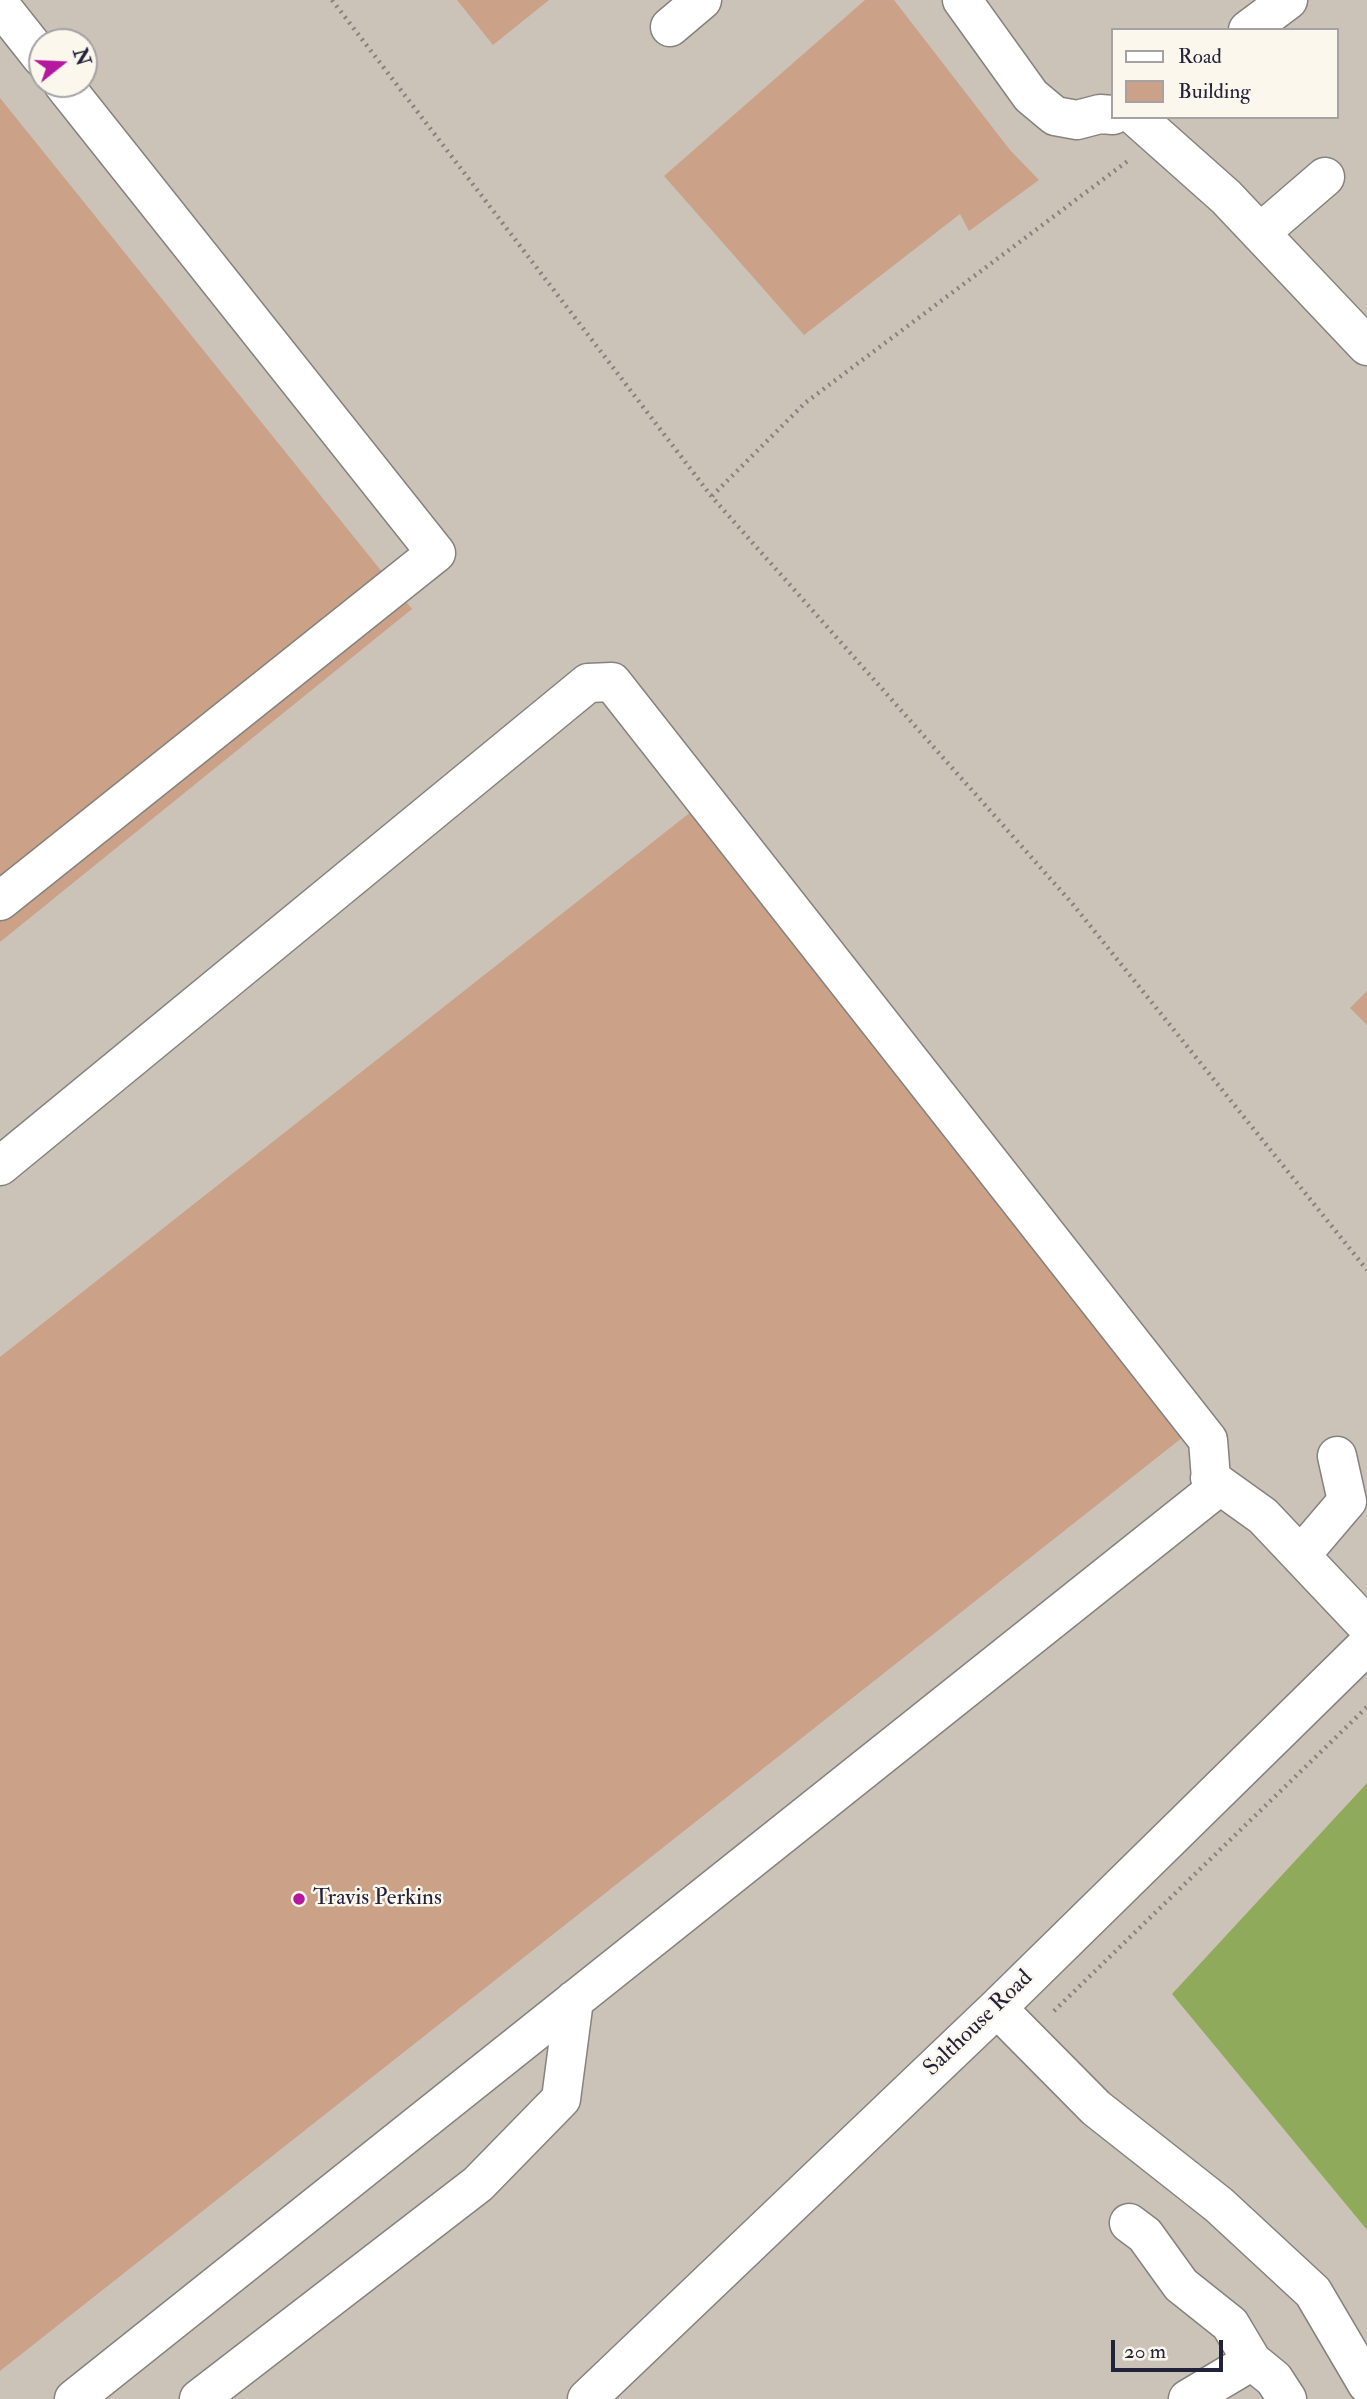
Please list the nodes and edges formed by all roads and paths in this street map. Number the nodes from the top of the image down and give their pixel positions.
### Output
1 (332, 0) edge
2 (702, 0) edge
3 (962, 0) edge
4 (1288, 0) edge
5 (0, 5) edge
6 (670, 27) dead end
7 (1251, 28) edge
8 (28, 40) edge
9 (74, 98) edge
10 (1112, 115) edge
11 (1137, 128) edge
12 (1325, 177) dead end
13 (1260, 233) junction
14 (1367, 346) edge
15 (712, 497) junction
16 (0, 901) edge
17 (0, 1166) edge
18 (1367, 1270) edge
19 (1336, 1456) dead end
20 (1210, 1478) junction
21 (1301, 1555) junction
22 (1367, 1626) edge
23 (1367, 1645) edge
24 (574, 2000) junction
25 (997, 2008) junction
26 (1129, 2223) dead end
27 (1252, 2361) junction
28 (1367, 2384) edge
29 (74, 2399) edge
30 (199, 2399) edge
31 (587, 2399) edge
32 (1188, 2399) edge
33 (1287, 2399) edge

1 - 15 path
2 - 6 street
3 - 10 street
4 - 7 street
5 - 8 street
9 - 16 street
11 - 13 street
11 - 15 path
12 - 13 street
13 - 14 street
15 - 18 path
17 - 20 street
19 - 21 street
20 - 21 street
20 - 24 street
21 - 22 street
23 - 25 street, Salthouse Road
24 - 29 street
24 - 30 street
25 - 28 street
25 - 31 street, Salthouse Road
26 - 27 street
27 - 32 street
27 - 33 street

